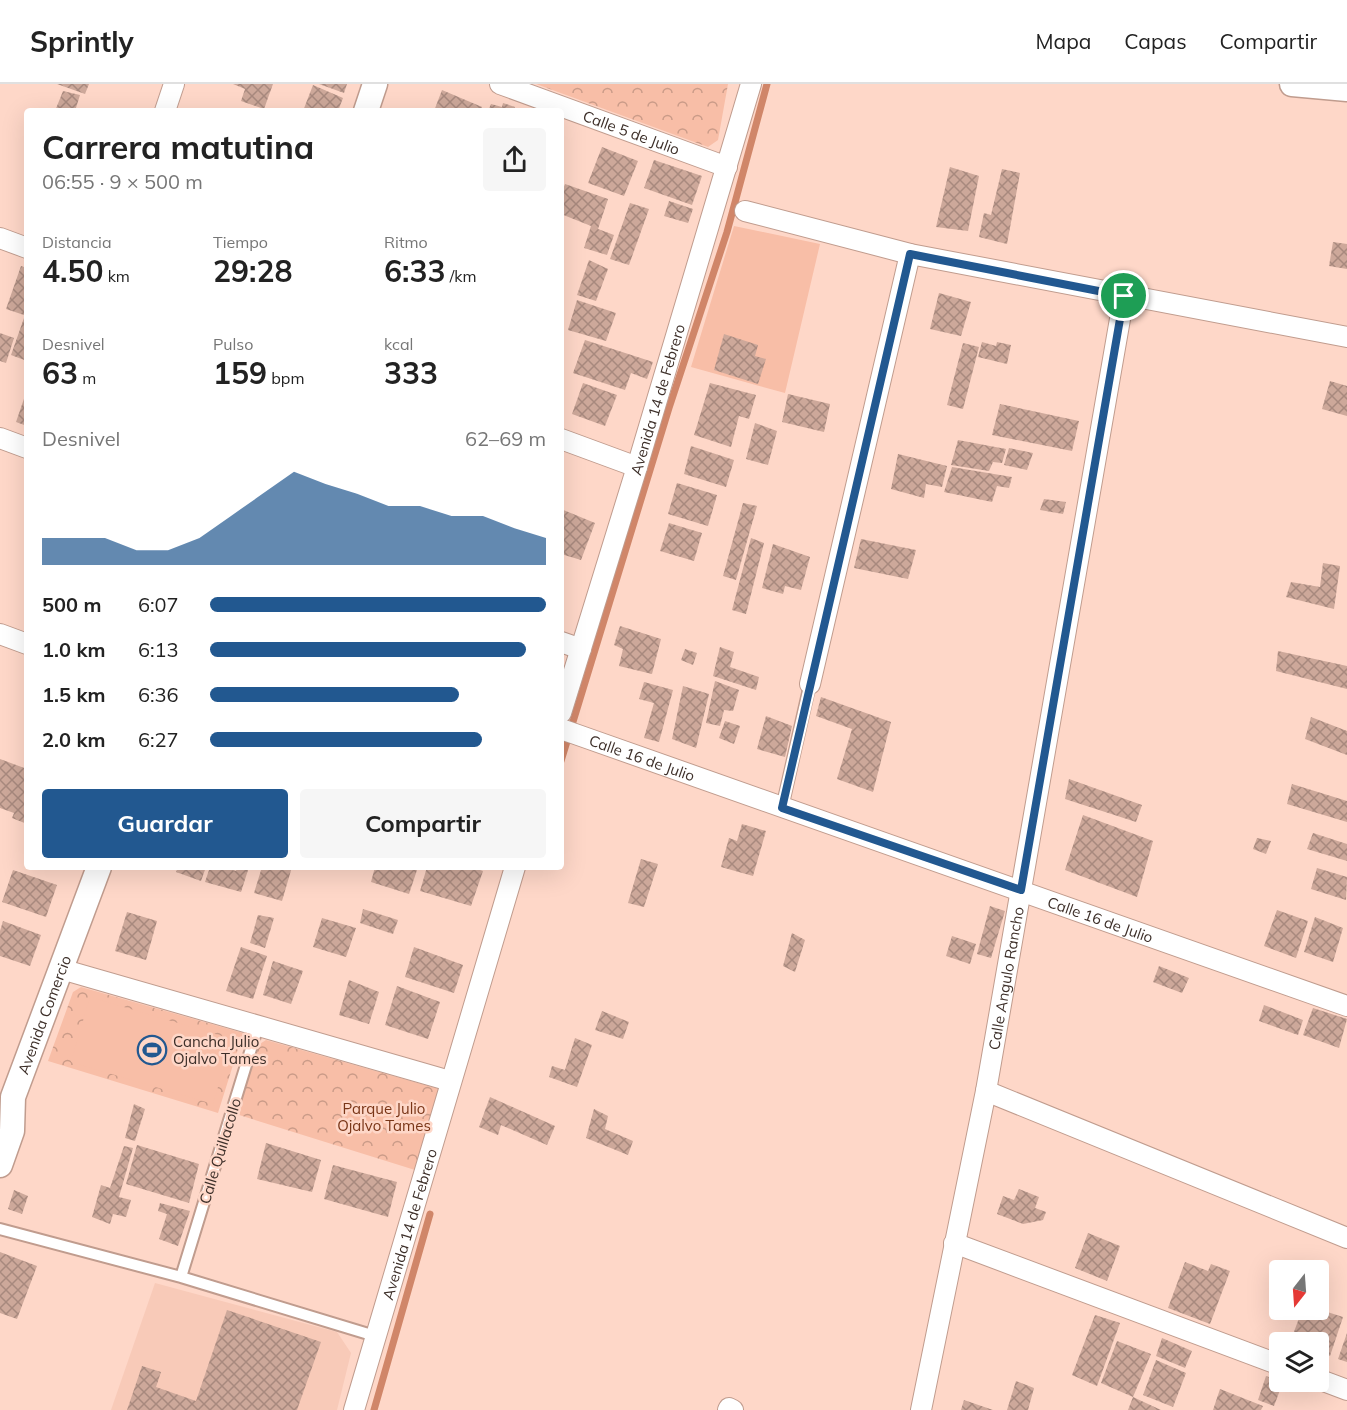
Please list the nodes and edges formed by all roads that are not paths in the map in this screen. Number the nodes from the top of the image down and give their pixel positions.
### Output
1 (174, 84) edge
2 (375, 84) edge
3 (500, 84) edge
4 (751, 84) edge
5 (1292, 84) edge
6 (1347, 89) edge
7 (166, 108) edge
8 (367, 108) edge
9 (545, 108) edge
10 (564, 118) edge
11 (727, 167) junction
12 (744, 211) dead end
13 (0, 238) edge
14 (24, 247) edge
15 (910, 254) junction
16 (1124, 296) junction
17 (1347, 337) edge
18 (0, 438) edge
19 (564, 440) edge
20 (24, 447) edge
21 (637, 467) junction
22 (0, 634) edge
23 (24, 643) edge
24 (564, 643) edge
25 (581, 649) junction
26 (810, 684) joint
27 (564, 716) edge
28 (564, 725) edge
29 (782, 808) junction
30 (98, 870) edge
31 (513, 870) edge
32 (1021, 890) junction
33 (61, 969) junction
34 (1347, 1005) edge
35 (258, 1026) junction
36 (450, 1081) junction
37 (986, 1091) junction
38 (6, 1095) edge
39 (0, 1165) edge
40 (0, 1229) edge
41 (1347, 1239) edge
42 (954, 1243) junction
43 (181, 1277) junction
44 (375, 1336) junction
45 (1269, 1361) edge
46 (1329, 1383) edge
47 (1347, 1390) edge
48 (354, 1410) edge
49 (921, 1410) edge

1 - 7 street
2 - 8 street
3 - 9 street, Calle 5 de Julio
4 - 11 street, Avenida 14 de Febrero
5 - 6 street
10 - 11 street, Calle 5 de Julio
11 - 21 street, Avenida 14 de Febrero
12 - 15 street
13 - 14 street
15 - 16 street
15 - 26 street
16 - 17 street
16 - 32 street, Calle Angulo Rancho
18 - 20 street
19 - 21 street
21 - 25 street, Avenida 14 de Febrero
22 - 23 street
24 - 25 street
25 - 27 street, Avenida 14 de Febrero
26 - 29 lane
28 - 29 street, Calle 16 de Julio
29 - 32 street, Calle 16 de Julio
30 - 33 street, Avenida Comercio
31 - 36 street, Avenida 14 de Febrero
32 - 34 street, Calle 16 de Julio
32 - 37 street, Calle Angulo Rancho
33 - 35 street
33 - 38 street, Avenida Comercio
35 - 36 street
35 - 43 lane, Calle Quillacollo
36 - 44 street, Avenida 14 de Febrero
37 - 41 street
37 - 42 street, Calle Angulo Rancho
38 - 39 street, Avenida Comercio
40 - 43 lane
42 - 45 street
42 - 49 street, Calle Angulo Rancho
43 - 44 lane
44 - 48 street, Avenida 14 de Febrero
46 - 47 street

